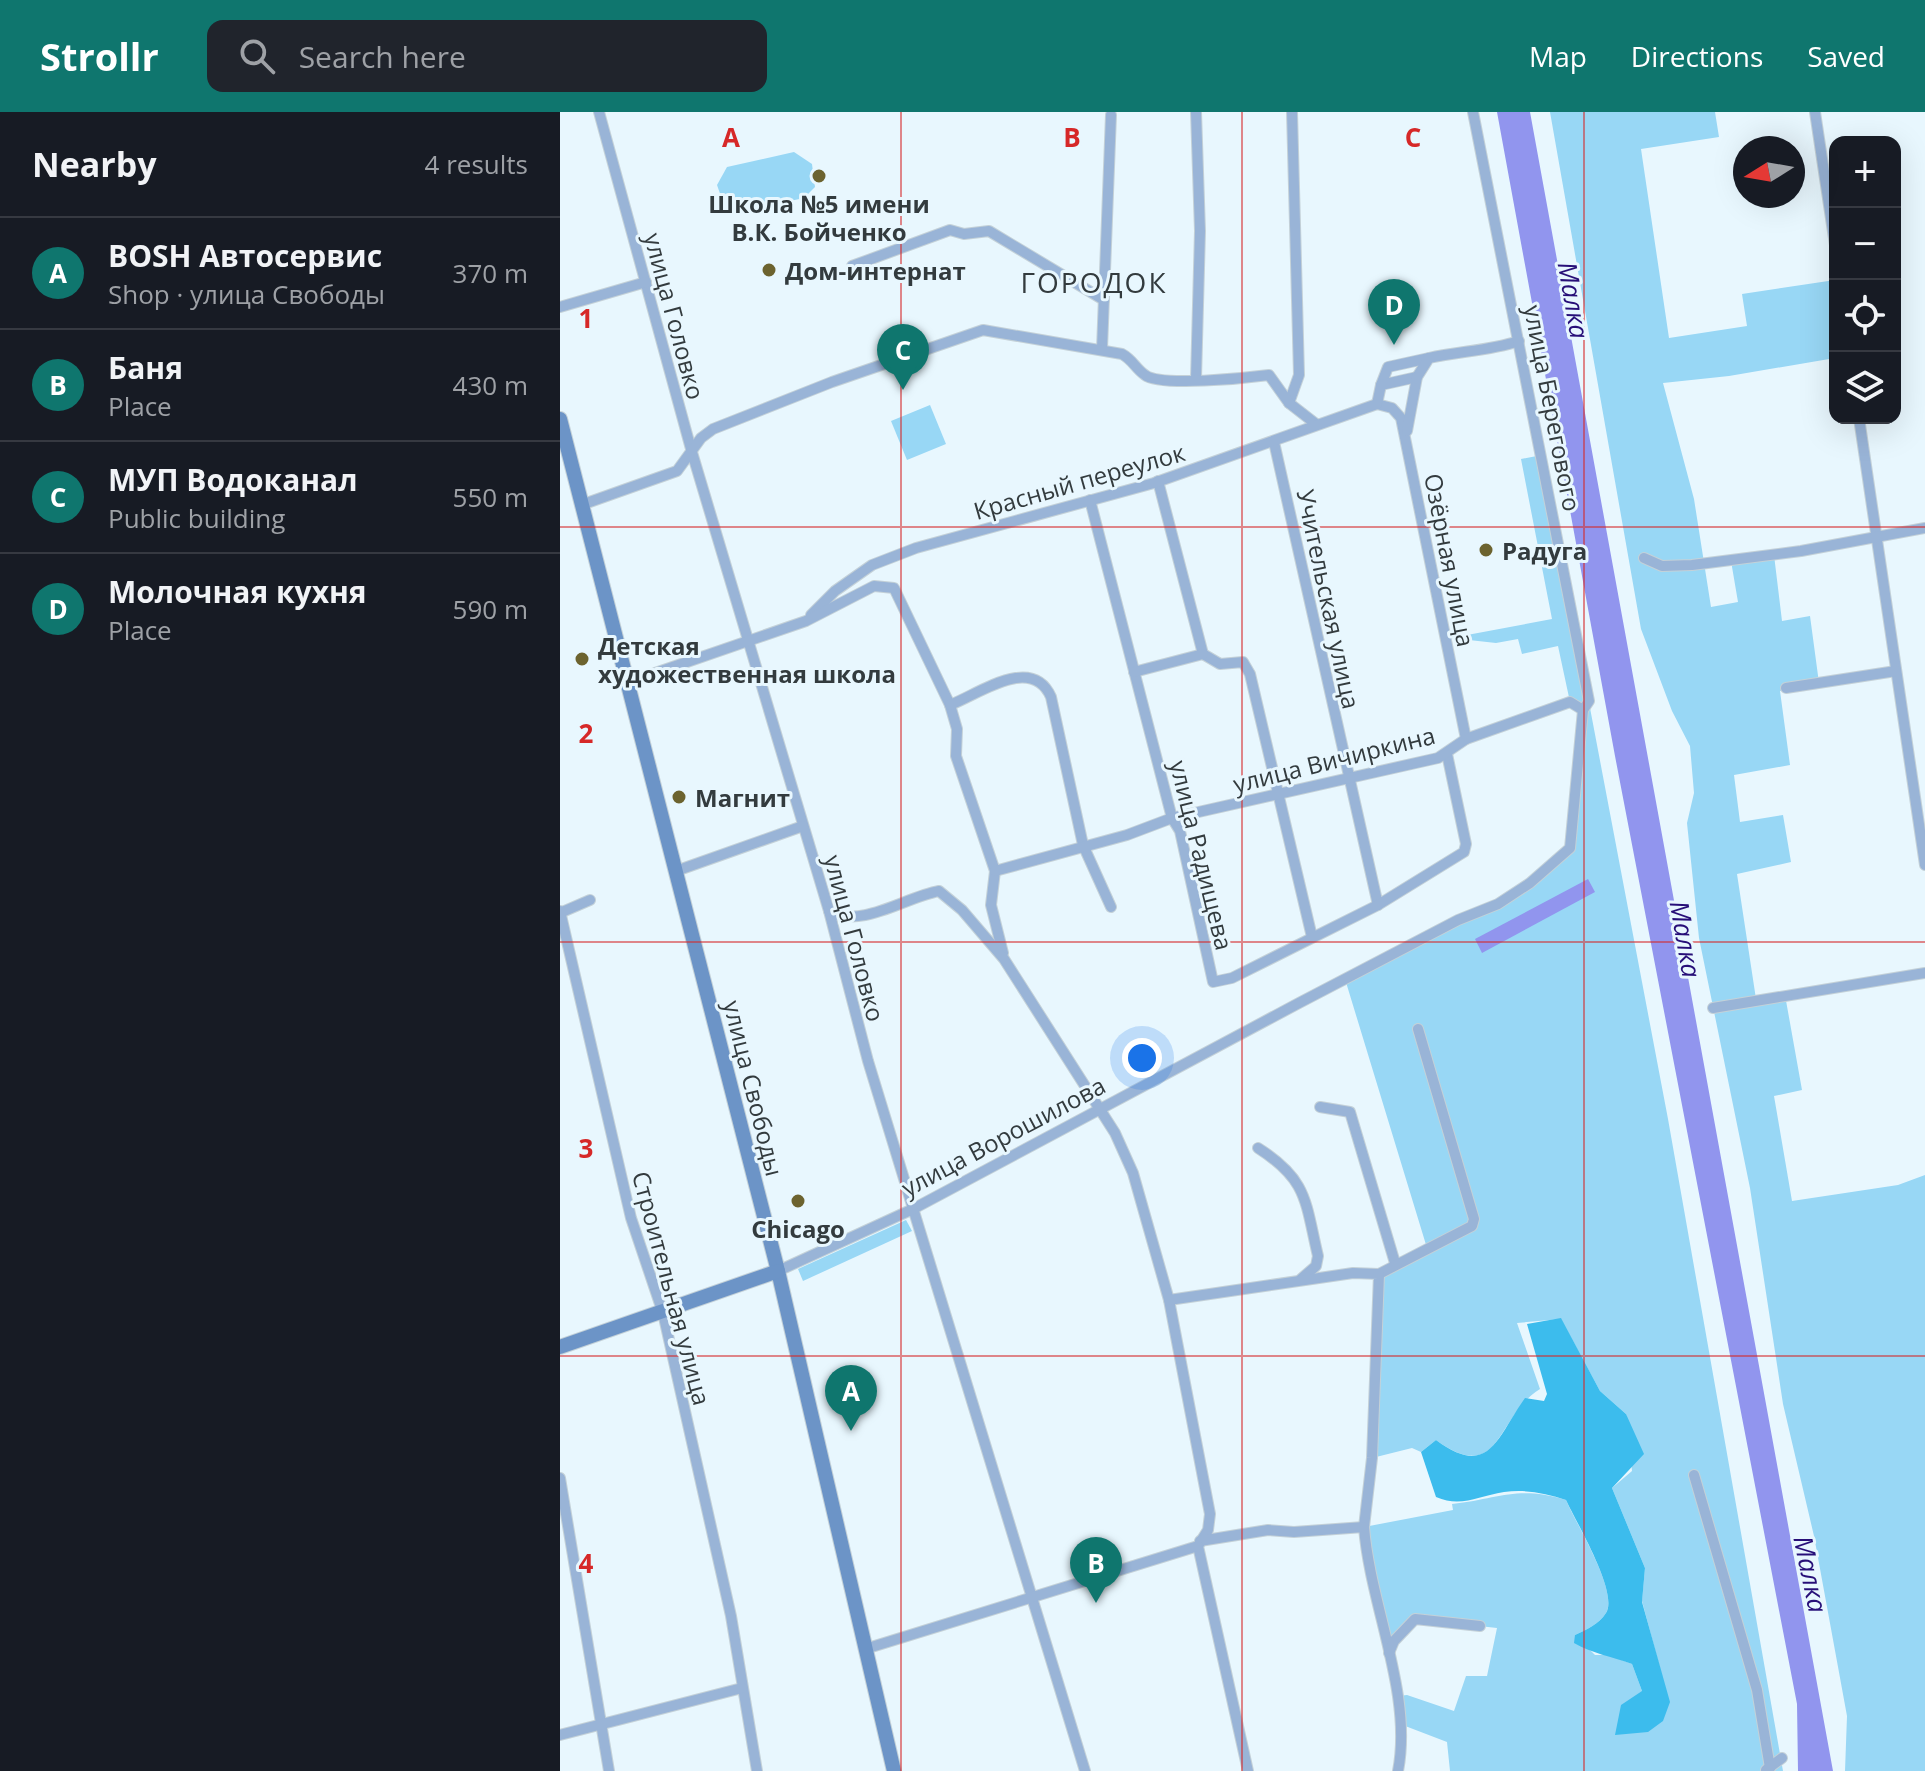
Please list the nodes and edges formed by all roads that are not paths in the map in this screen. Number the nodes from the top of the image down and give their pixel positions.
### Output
1 (599, 112) edge
2 (1196, 112) edge
3 (1292, 112) edge
4 (1473, 112) edge
5 (1815, 112) edge
6 (1111, 115) dead end
7 (1829, 208) edge
8 (852, 266) dead end
9 (646, 282) junction
10 (1104, 300) junction
11 (560, 307) edge
12 (1519, 341) junction
13 (1102, 349) junction
14 (1429, 358) junction
15 (1417, 377) junction
16 (1196, 379) junction
17 (1381, 385) junction
18 (1289, 403) junction
19 (1377, 404) junction
20 (560, 419) edge
21 (1316, 424) junction
22 (1860, 424) edge
23 (1405, 439) junction
24 (1274, 442) junction
25 (691, 449) junction
26 (1158, 481) junction
27 (1090, 500) junction
28 (584, 504) junction
29 (1925, 528) edge
30 (1876, 537) junction
31 (1644, 558) dead end
32 (806, 621) junction
33 (749, 641) junction
34 (1203, 654) junction
35 (1896, 671) junction
36 (1134, 672) junction
37 (629, 682) junction
38 (1786, 688) dead end
39 (950, 705) junction
40 (1583, 710) junction
41 (1466, 739) junction
42 (1447, 754) junction
43 (1347, 779) junction
44 (1277, 795) junction
45 (1172, 818) junction
46 (803, 826) junction
47 (1083, 845) junction
48 (1570, 848) joint
49 (1925, 865) edge
50 (676, 871) junction
51 (995, 871) junction
52 (590, 900) dead end
53 (1378, 905) junction
54 (1111, 907) dead end
55 (829, 911) junction
56 (560, 913) edge
57 (1312, 937) junction
58 (1004, 959) junction
59 (1925, 973) edge
60 (1713, 1008) dead end
61 (1418, 1029) dead end
62 (1320, 1107) dead end
63 (1101, 1109) junction
64 (1258, 1148) dead end
65 (913, 1209) junction
66 (1395, 1263) junction
67 (778, 1271) junction
68 (1379, 1274) junction
69 (1300, 1281) junction
70 (1169, 1300) junction
71 (663, 1313) junction
72 (560, 1347) edge
73 (1694, 1475) dead end
74 (560, 1478) edge
75 (1364, 1527) junction
76 (1198, 1544) junction
77 (1031, 1598) junction
78 (1480, 1626) dead end
79 (865, 1649) junction
80 (1389, 1653) junction
81 (742, 1688) junction
82 (600, 1724) junction
83 (560, 1735) edge
84 (1782, 1758) dead end
85 (1767, 1769) edge
86 (609, 1771) edge
87 (757, 1771) edge
88 (894, 1771) edge
89 (1085, 1771) edge
90 (1248, 1771) edge
91 (1398, 1771) edge

1 - 9 street, улица Головко
2 - 16 street
3 - 18 street
4 - 12 street, улица Берегового
5 - 7 street
6 - 10 street
8 - 10 street
9 - 11 street
9 - 25 street, улица Головко
10 - 13 street
12 - 14 street
12 - 40 street, улица Берегового
13 - 16 street
13 - 25 street
14 - 15 street
14 - 17 street
15 - 17 street
15 - 23 street
16 - 18 street
17 - 19 street
18 - 21 street
19 - 21 street, Красный переулок
19 - 23 street, Озёрная улица
20 - 28 main road, улица Свободы
21 - 24 street, Красный переулок
22 - 30 street
23 - 41 street, Озёрная улица
24 - 26 street, Красный переулок
24 - 43 street, Учительская улица
25 - 28 street
25 - 33 street, улица Головко
26 - 27 street, Красный переулок
26 - 34 street
27 - 32 street, Красный переулок
27 - 36 street, улица Радищева
28 - 37 main road, улица Свободы
29 - 30 street
30 - 31 street
30 - 35 street
32 - 33 street, Красный переулок
32 - 39 street, Красный переулок
33 - 37 street, Красный переулок
33 - 46 street, улица Головко
34 - 36 street
34 - 44 street
35 - 38 street
35 - 49 street
36 - 45 street, улица Радищева
37 - 50 main road, улица Свободы
39 - 47 street
39 - 51 street
40 - 41 street, улица Вичиркина
40 - 48 street, улица Берегового
41 - 42 street, улица Вичиркина
42 - 43 street, улица Вичиркина
42 - 53 street, улица Радищева
43 - 44 street, улица Вичиркина
43 - 53 street, Учительская улица
44 - 45 street, улица Вичиркина
44 - 57 street
45 - 47 street, улица Вичиркина
45 - 57 street, улица Радищева
46 - 50 street
46 - 55 street, улица Головко
47 - 51 street, улица Вичиркина
47 - 54 street
48 - 63 street, улица Ворошилова
50 - 67 main road, улица Свободы
51 - 58 street
52 - 56 street
53 - 57 street, улица Радищева
55 - 58 street
55 - 65 street, улица Головко
56 - 71 street, Строительная улица
58 - 63 street
59 - 60 street
61 - 66 street
62 - 66 street
63 - 65 street, улица Ворошилова
63 - 70 street
64 - 69 street
65 - 67 street, улица Ворошилова
65 - 77 street, улица Головко
66 - 68 street
67 - 71 main road, улица Ворошилова
67 - 79 main road, улица Свободы
68 - 69 street
68 - 75 street
69 - 70 street
70 - 76 street
71 - 72 main road, улица Ворошилова
71 - 81 street, Строительная улица
73 - 85 street
74 - 82 street
75 - 76 street
75 - 80 street
76 - 77 street
76 - 90 street
77 - 79 street
77 - 89 street, улица Головко
78 - 80 street
79 - 88 main road, улица Свободы
80 - 91 street
81 - 82 street
81 - 87 street, Строительная улица
82 - 83 street
82 - 86 street
84 - 85 street

